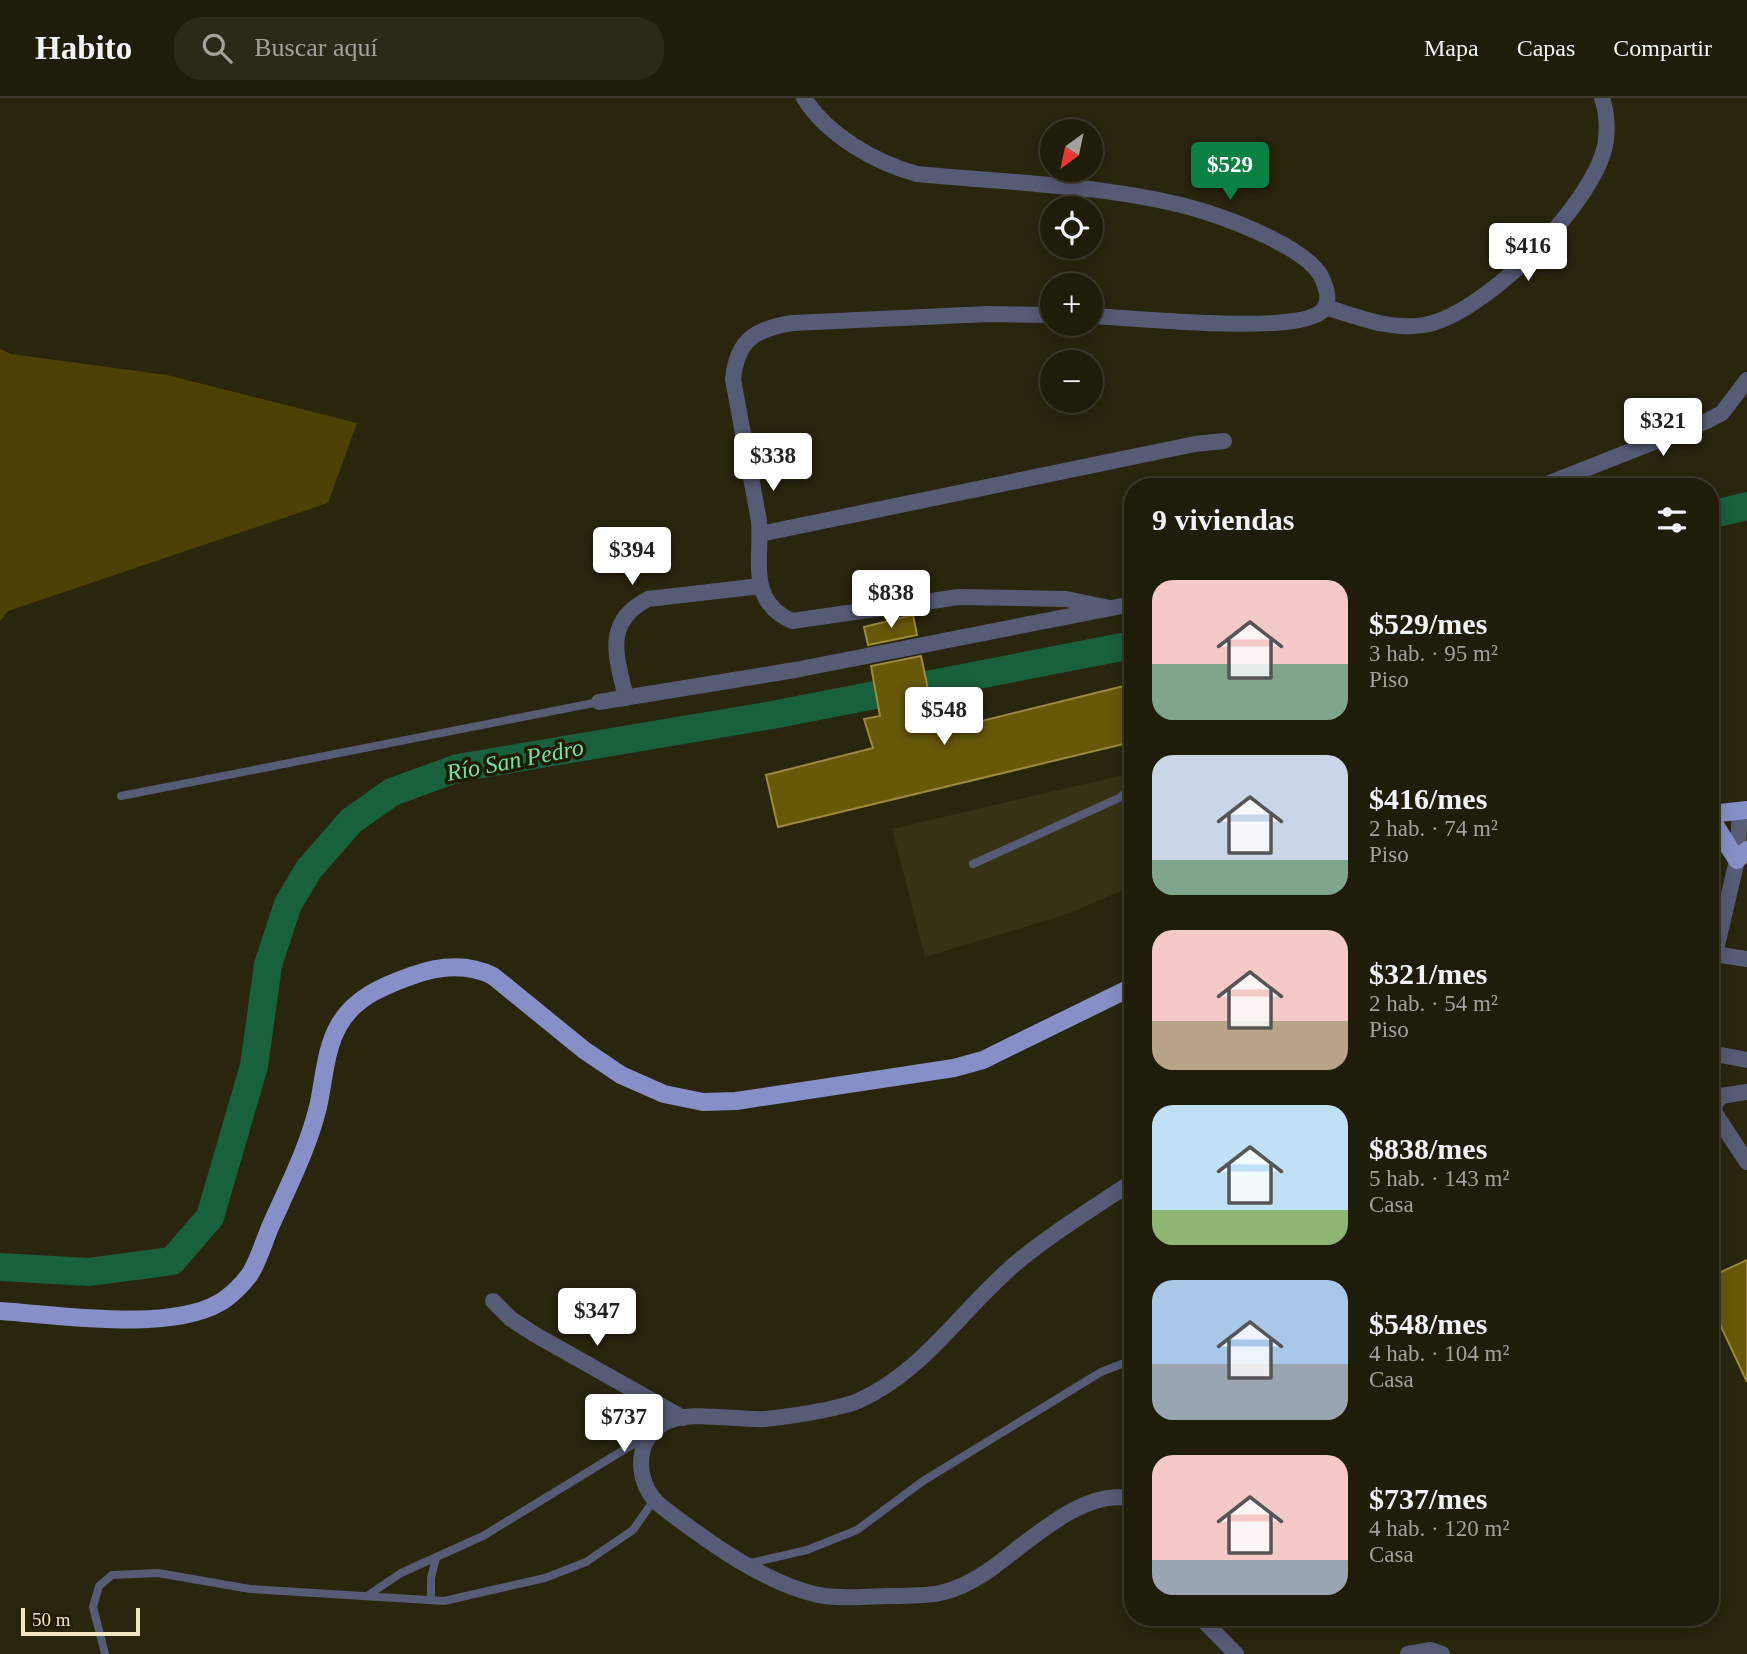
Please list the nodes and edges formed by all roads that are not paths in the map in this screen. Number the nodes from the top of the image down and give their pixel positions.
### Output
1 (804, 98) edge
2 (1602, 98) edge
3 (1325, 307) junction
4 (1040, 315) edge
5 (1103, 317) edge
6 (1747, 380) edge
7 (1224, 442) dead end
8 (1562, 478) edge
9 (760, 534) junction
10 (761, 586) junction
11 (1124, 605) edge
12 (1110, 608) junction
13 (626, 698) junction
14 (600, 702) joint
15 (1124, 794) edge
16 (121, 796) dead end
17 (1744, 810) edge
18 (1719, 814) edge
19 (1719, 827) edge
20 (1742, 855) edge
21 (973, 864) dead end
22 (1719, 931) edge
23 (1719, 955) edge
24 (1747, 959) edge
25 (1124, 991) edge
26 (1719, 1055) edge
27 (1747, 1060) edge
28 (1747, 1092) edge
29 (1719, 1099) edge
30 (1719, 1120) edge
31 (1747, 1162) edge
32 (1124, 1188) edge
33 (494, 1301) dead end
34 (0, 1311) edge
35 (1124, 1363) edge
36 (683, 1418) junction
37 (654, 1432) junction
38 (1124, 1498) edge
39 (653, 1500) junction
40 (436, 1558) junction
41 (746, 1564) junction
42 (367, 1596) junction
43 (431, 1600) junction
44 (1209, 1626) edge
45 (105, 1654) edge
46 (1236, 1654) edge
47 (1408, 1654) edge
48 (1442, 1654) edge

1 - 3 street
2 - 3 street
3 - 5 street
4 - 9 street
6 - 8 street
7 - 9 street
9 - 10 street
10 - 12 street
10 - 13 street
11 - 12 street
12 - 13 street
13 - 14 street
14 - 16 lane
15 - 21 lane
17 - 18 main road
17 - 20 street
19 - 20 main road
20 - 22 street
23 - 24 street
25 - 34 main road
26 - 27 street
28 - 29 street
30 - 31 street
32 - 36 street
33 - 36 street
35 - 41 lane
36 - 37 street
37 - 39 street
37 - 40 lane
38 - 41 street
39 - 41 street
39 - 43 lane
40 - 42 lane
40 - 43 lane
42 - 43 lane
42 - 45 lane
44 - 46 street
47 - 48 street

